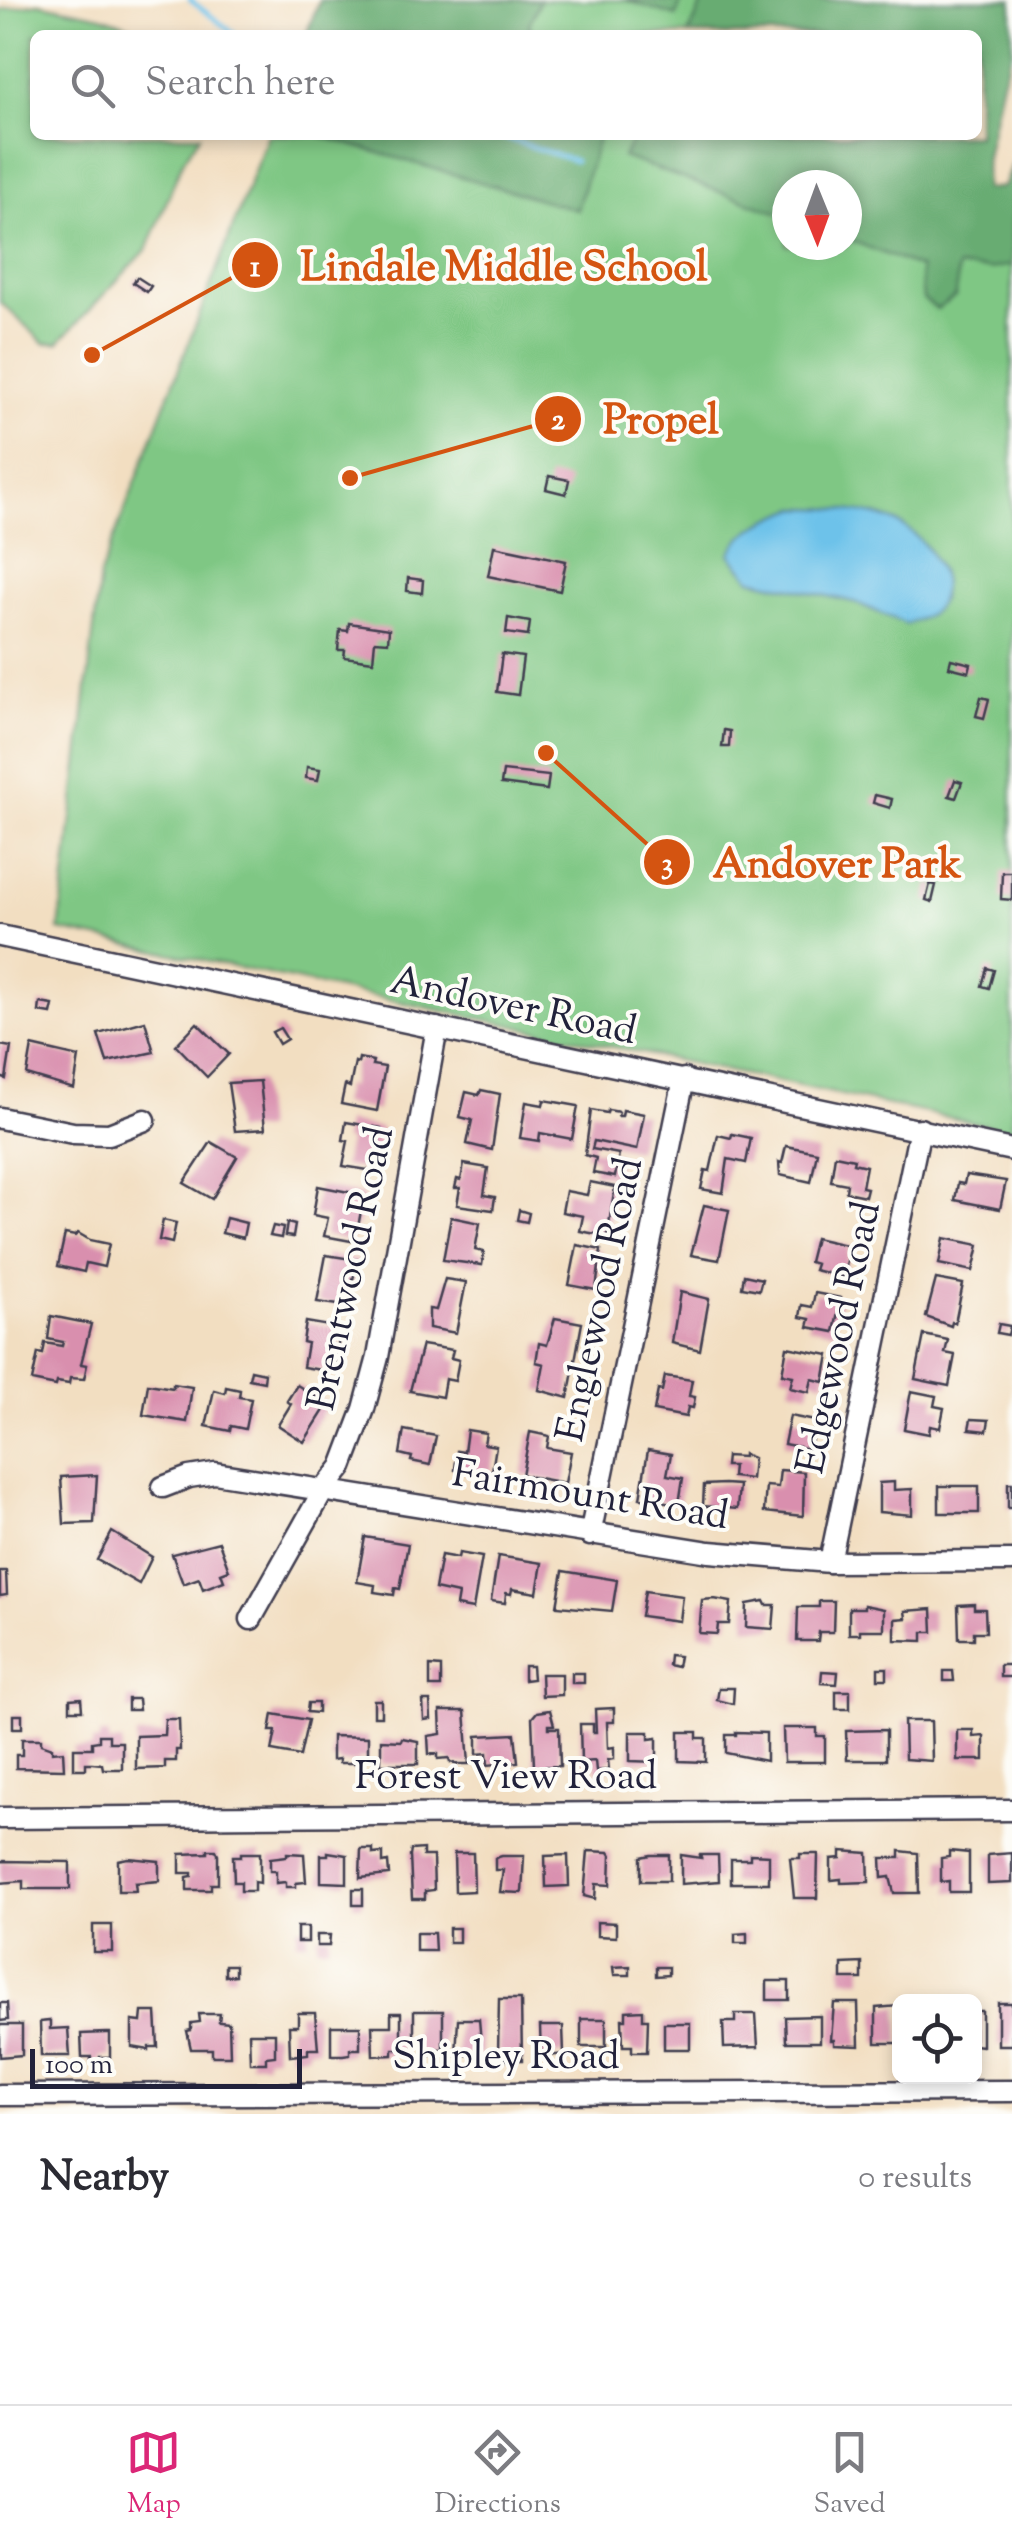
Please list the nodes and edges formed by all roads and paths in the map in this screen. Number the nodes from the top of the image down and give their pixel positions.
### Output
1 (0, 936) edge
2 (438, 1028) junction
3 (684, 1079) junction
4 (0, 1118) edge
5 (145, 1120) dead end
6 (920, 1129) junction
7 (1012, 1150) edge
8 (162, 1487) dead end
9 (323, 1490) junction
10 (590, 1534) junction
11 (1012, 1561) edge
12 (830, 1562) junction
13 (252, 1620) dead end
14 (1012, 1810) edge
15 (0, 1818) edge
16 (1012, 2091) edge
17 (0, 2095) edge

1 - 2 street, Andover Road
2 - 3 street, Andover Road
2 - 9 street, Brentwood Road
3 - 6 street, Andover Road
3 - 10 street, Englewood Road
4 - 5 street
6 - 7 street, Andover Road
6 - 12 street, Edgewood Road
8 - 9 street, Fairmount Road
9 - 10 street, Fairmount Road
9 - 13 street, Brentwood Road
10 - 12 street, Fairmount Road
11 - 12 street, Fairmount Road
14 - 15 street, Forest View Road
16 - 17 street, Shipley Road

